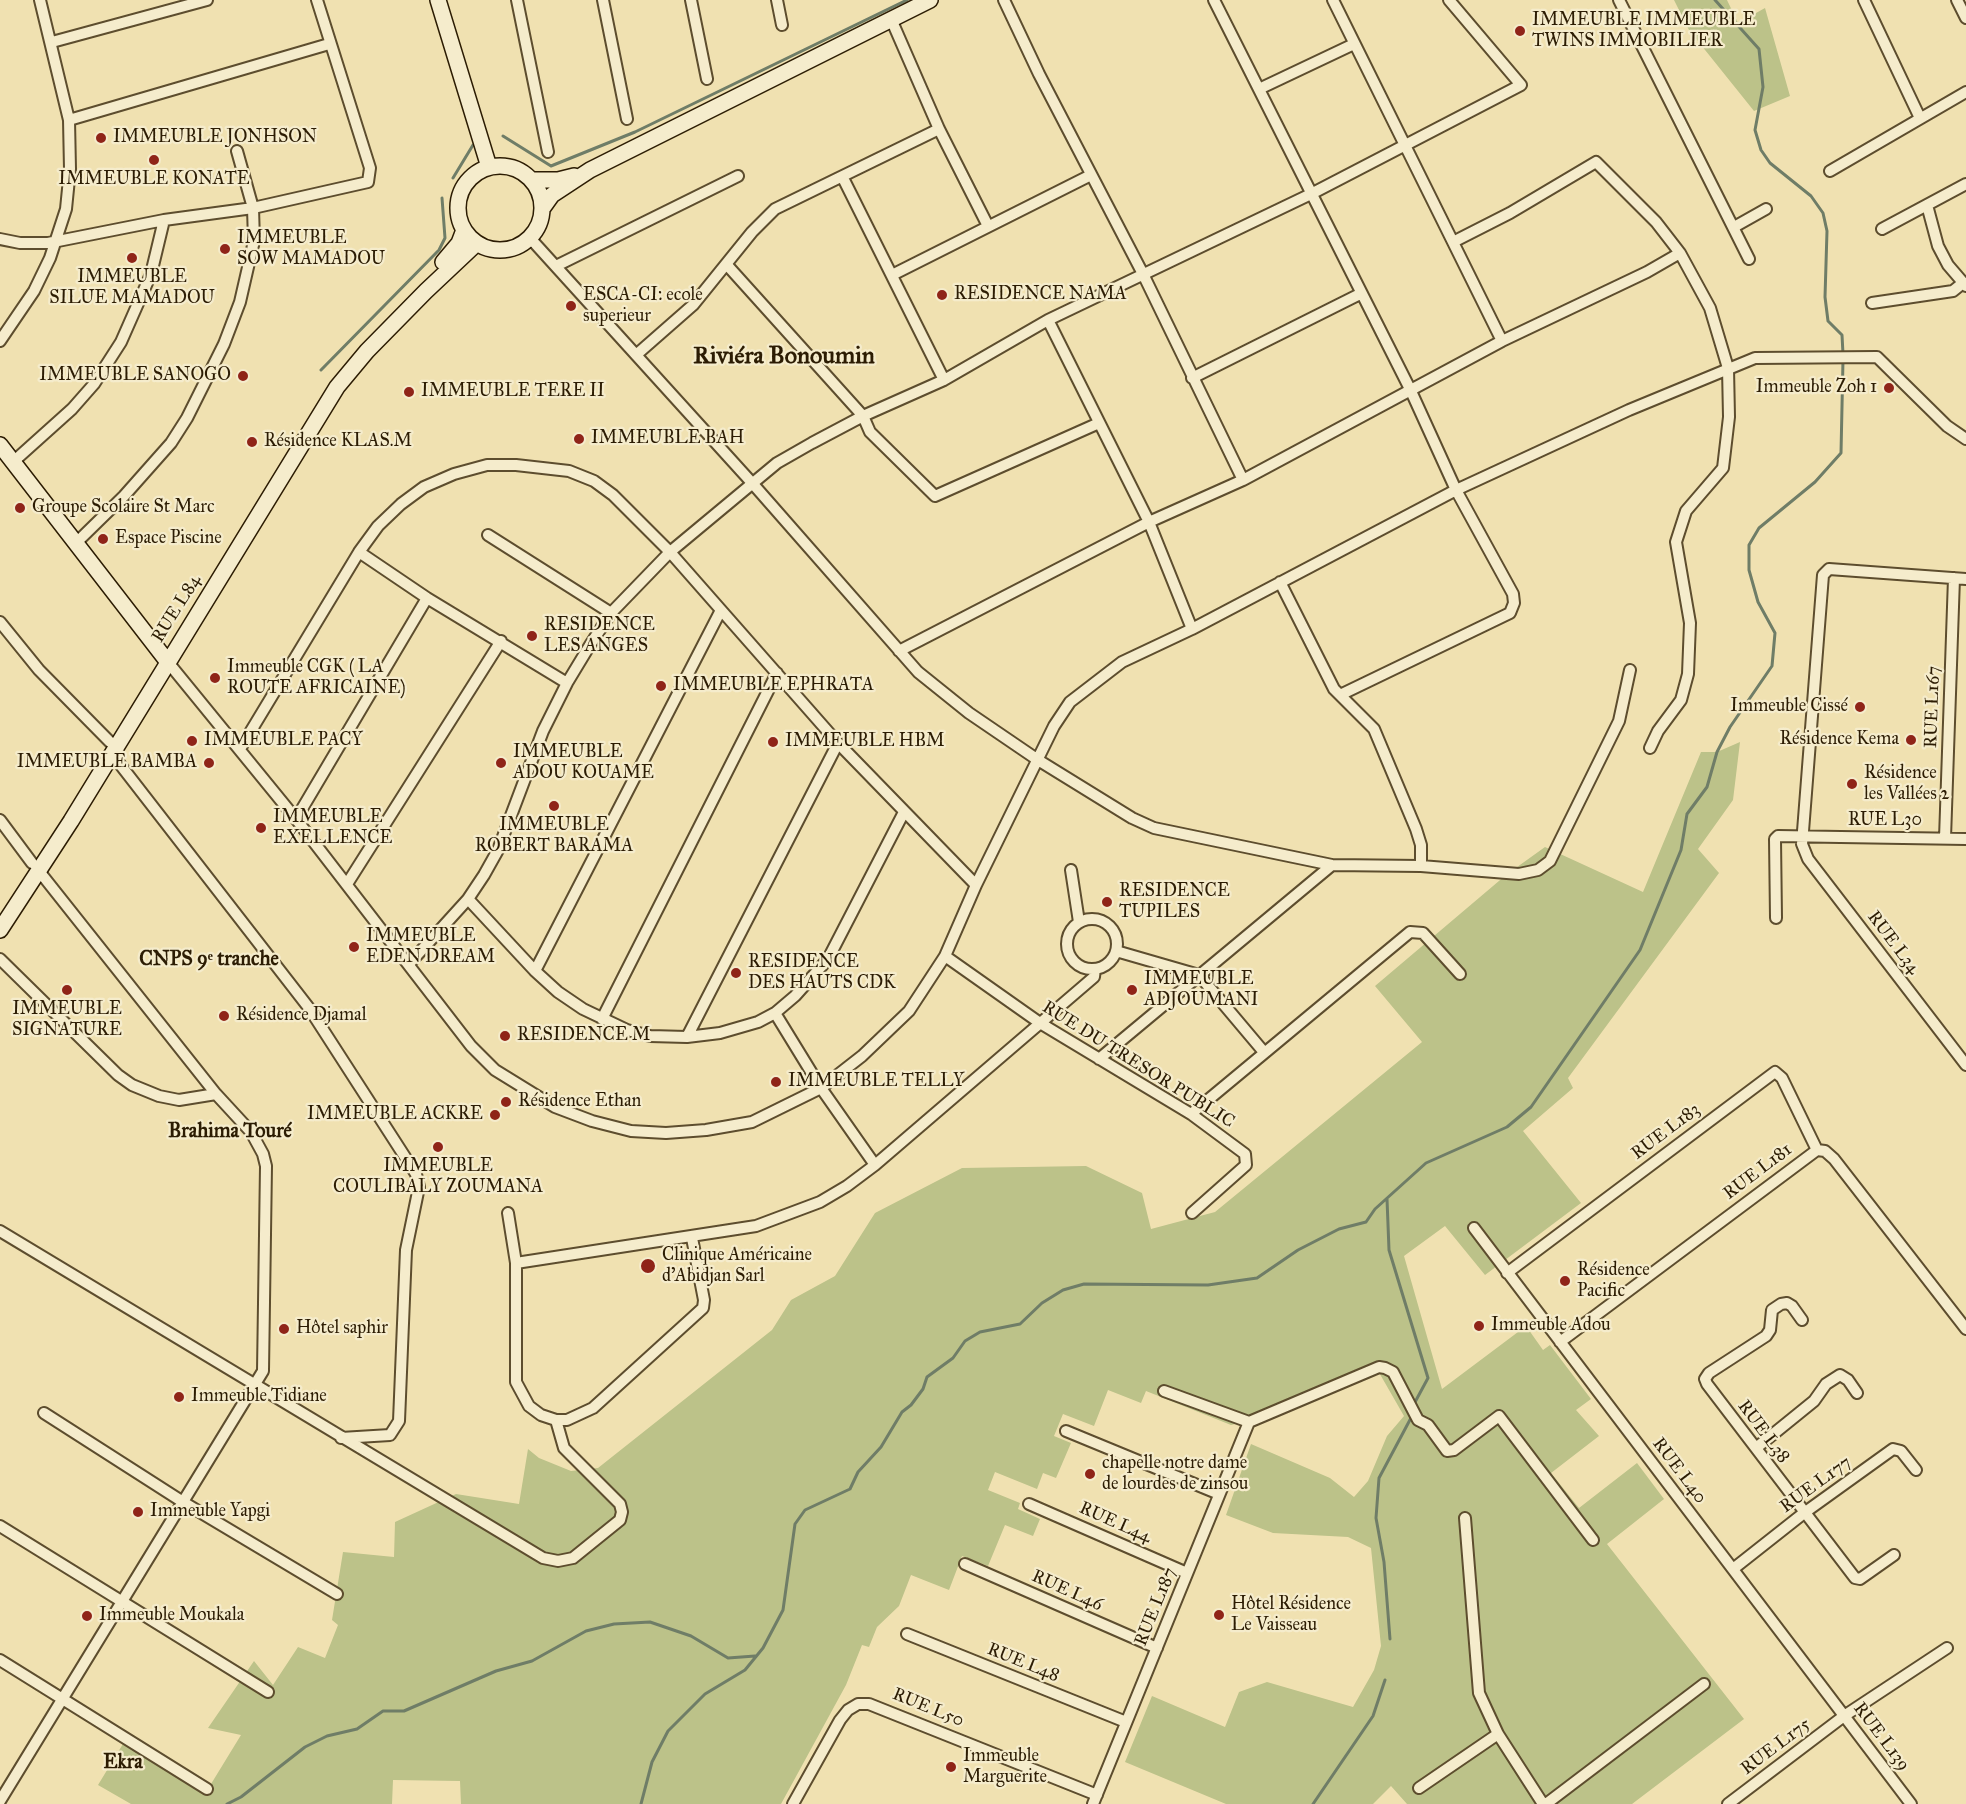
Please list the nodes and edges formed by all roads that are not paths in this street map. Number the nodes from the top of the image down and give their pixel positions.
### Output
1 (40, 0) edge
2 (207, 0) edge
3 (317, 0) edge
4 (438, 0) edge
5 (517, 0) edge
6 (603, 0) edge
7 (691, 0) edge
8 (777, 0) edge
9 (930, 0) edge
10 (1004, 0) edge
11 (1214, 0) edge
12 (1333, 0) edge
13 (1449, 0) edge
14 (1619, 0) edge
15 (1864, 0) edge
16 (1957, 0) edge
17 (1966, 18) edge
18 (891, 19) junction
19 (782, 25) dead end
20 (52, 42) junction
21 (329, 44) junction
22 (1354, 44) junction
23 (707, 79) dead end
24 (1258, 89) junction
25 (1966, 92) edge
26 (1920, 118) junction
27 (627, 119) dead end
28 (69, 120) junction
29 (939, 129) junction
30 (1406, 144) junction
31 (237, 151) dead end
32 (548, 152) dead end
33 (489, 167) junction
34 (590, 170) junction
35 (1830, 171) dead end
36 (1091, 175) junction
37 (738, 176) dead end
38 (843, 178) junction
39 (532, 180) junction
40 (1966, 184) edge
41 (1311, 194) junction
42 (1927, 205) junction
43 (253, 208) junction
44 (542, 209) junction
45 (1766, 209) dead end
46 (164, 220) junction
47 (988, 226) junction
48 (1734, 227) junction
49 (1882, 229) dead end
50 (464, 230) junction
51 (530, 238) junction
52 (0, 239) edge
53 (57, 241) junction
54 (1453, 242) junction
55 (477, 243) junction
56 (1680, 253) junction
57 (1749, 259) dead end
58 (727, 265) junction
59 (556, 266) junction
60 (1143, 274) junction
61 (892, 275) junction
62 (1964, 284) edge
63 (1360, 294) junction
64 (1872, 303) dead end
65 (1048, 320) junction
66 (0, 341) edge
67 (1502, 341) junction
68 (636, 355) junction
69 (1728, 368) junction
70 (1192, 378) junction
71 (944, 380) junction
72 (1410, 390) junction
73 (863, 416) junction
74 (1099, 423) junction
75 (1966, 439) edge
76 (0, 445) edge
77 (13, 462) junction
78 (1243, 480) junction
79 (753, 484) junction
80 (1456, 490) junction
81 (1149, 522) junction
82 (488, 535) dead end
83 (76, 543) junction
84 (359, 552) junction
85 (670, 552) junction
86 (1954, 578) junction
87 (1966, 579) edge
88 (1280, 582) junction
89 (427, 598) junction
90 (721, 610) junction
91 (611, 613) junction
92 (0, 622) edge
93 (1192, 629) junction
94 (501, 641) junction
95 (899, 651) junction
96 (165, 658) junction
97 (1630, 670) dead end
98 (777, 673) junction
99 (567, 682) junction
100 (1340, 696) junction
101 (838, 743) junction
102 (111, 748) junction
103 (1650, 748) dead end
104 (240, 749) junction
105 (1038, 760) junction
106 (904, 812) junction
107 (296, 819) junction
108 (0, 820) edge
109 (1804, 837) junction
110 (1945, 837) junction
111 (1966, 839) edge
112 (1332, 866) junction
113 (1421, 866) junction
114 (36, 867) junction
115 (1071, 870) dead end
116 (347, 884) junction
117 (976, 885) junction
118 (468, 899) junction
119 (0, 911) edge
120 (1776, 918) dead end
121 (1079, 922) junction
122 (0, 930) edge
123 (1116, 951) junction
124 (945, 956) junction
125 (0, 959) edge
126 (409, 963) junction
127 (1095, 969) junction
128 (535, 970) junction
129 (1460, 974) dead end
130 (1200, 975) junction
131 (775, 1013) junction
132 (602, 1019) junction
133 (1040, 1023) junction
134 (687, 1037) junction
135 (1263, 1052) junction
136 (1099, 1059) junction
137 (1966, 1065) edge
138 (820, 1088) junction
139 (216, 1094) junction
140 (1191, 1114) junction
141 (1817, 1150) junction
142 (874, 1165) junction
143 (508, 1213) dead end
144 (1192, 1213) dead end
145 (1474, 1228) dead end
146 (0, 1231) edge
147 (692, 1238) junction
148 (516, 1263) junction
149 (1507, 1273) junction
150 (1802, 1320) dead end
151 (1966, 1329) edge
152 (1560, 1342) junction
153 (255, 1385) junction
154 (1164, 1391) dead end
155 (1857, 1393) dead end
156 (44, 1413) dead end
157 (556, 1420) junction
158 (1249, 1422) junction
159 (1066, 1431) dead end
160 (340, 1438) junction
161 (1756, 1448) junction
162 (1916, 1470) dead end
163 (1219, 1494) junction
164 (183, 1502) junction
165 (1029, 1504) dead end
166 (1804, 1513) junction
167 (1465, 1518) dead end
168 (0, 1526) edge
169 (1593, 1540) dead end
170 (1894, 1555) dead end
171 (965, 1564) dead end
172 (1733, 1569) junction
173 (1187, 1573) junction
174 (337, 1594) dead end
175 (122, 1602) junction
176 (907, 1634) dead end
177 (1157, 1648) junction
178 (1947, 1648) dead end
179 (0, 1660) edge
180 (1704, 1684) dead end
181 (1824, 1689) joint
182 (268, 1692) dead end
183 (63, 1699) junction
184 (1844, 1716) junction
185 (1126, 1722) junction
186 (1498, 1734) junction
187 (1419, 1788) dead end
188 (207, 1789) dead end
189 (1095, 1799) edge
190 (1, 1803) edge
191 (793, 1804) edge
192 (1544, 1804) edge
193 (1728, 1804) edge
194 (1911, 1804) edge

1 - 20 street
2 - 20 street
3 - 21 street
4 - 33 street
5 - 32 street
6 - 27 street
7 - 23 street
8 - 19 street
9 - 18 street
10 - 36 street
11 - 24 street
12 - 22 street
13 - 30 street
14 - 48 street
15 - 26 street
16 - 17 street
18 - 29 street
18 - 34 street
20 - 28 street
21 - 28 street
21 - 43 street
22 - 24 street
22 - 30 street
24 - 41 street
25 - 26 street
26 - 35 street
28 - 53 street
29 - 38 street
29 - 47 street
30 - 41 street
30 - 54 street
31 - 43 street
33 - 39 street
33 - 50 street
34 - 39 street
34 - 44 street
36 - 47 street
36 - 60 street
37 - 59 street
38 - 58 street
38 - 61 street
39 - 44 street
40 - 42 street
41 - 60 street
41 - 63 street
42 - 49 street
42 - 62 street
43 - 46 street
43 - 83 street
44 - 51 street
45 - 48 street
46 - 53 street
46 - 77 street
47 - 61 street
48 - 57 street
50 - 55 street
50 - 96 street, RUE L84
51 - 55 street
51 - 59 street
52 - 53 street
53 - 66 street
54 - 56 street
54 - 67 street
55 - 96 street, RUE L84
56 - 67 street
56 - 69 street
58 - 68 street
58 - 73 street
59 - 68 street
60 - 65 street
60 - 70 street
61 - 71 street
62 - 64 street
63 - 70 street
63 - 72 street
65 - 71 street
65 - 74 street
67 - 72 street
68 - 79 street
69 - 75 street
69 - 80 street
69 - 103 street
70 - 78 street
71 - 73 street
72 - 78 street
72 - 80 street
73 - 74 street
73 - 79 street
74 - 81 street
76 - 77 street
77 - 83 street
78 - 81 street
79 - 85 street
79 - 95 street
80 - 88 street
80 - 100 street
81 - 93 street
81 - 95 street
82 - 91 street
83 - 96 street
84 - 85 street
84 - 89 street
84 - 104 street
85 - 90 street
85 - 91 street
86 - 87 street
86 - 109 street
86 - 110 street, RUE L167
88 - 93 street
88 - 100 street
89 - 94 street
89 - 107 street
90 - 98 street
90 - 128 street
91 - 99 street
92 - 102 street
93 - 105 street
94 - 99 street
94 - 116 street
95 - 105 street
96 - 102 street, RUE L84
96 - 104 street
97 - 113 street
98 - 101 street
98 - 132 street
99 - 118 street
100 - 113 street
101 - 106 street
101 - 134 street
102 - 114 street, RUE L84
102 - 160 street
104 - 107 street
105 - 112 street
105 - 117 street
106 - 117 street
106 - 131 street
107 - 116 street
108 - 114 street
109 - 110 street, RUE L30
109 - 120 street, RUE L30
109 - 137 street, RUE L34
110 - 111 street, RUE L30
112 - 113 street
112 - 130 street
114 - 119 street, RUE L84
114 - 122 street, RUE L84
114 - 139 street
115 - 121 street
116 - 126 street
117 - 124 street
118 - 126 street
118 - 128 street
121 - 123 street
121 - 127 street
123 - 127 street
123 - 130 street
124 - 133 street, RUE DU TRESOR PUBLIC
124 - 138 street
125 - 139 street
126 - 138 street
127 - 133 street
128 - 132 street
129 - 135 street
130 - 135 street
130 - 136 street
131 - 134 street
131 - 138 street
132 - 134 street
133 - 136 street, RUE DU TRESOR PUBLIC
133 - 142 street
135 - 140 street
136 - 140 street, RUE DU TRESOR PUBLIC
138 - 142 street
139 - 153 street
140 - 144 street, RUE DU TRESOR PUBLIC
141 - 149 street, RUE L183
141 - 151 street, RUE L181
141 - 152 street, RUE L181
142 - 147 street
143 - 148 street
145 - 149 street, RUE L40
146 - 153 street
147 - 148 street
147 - 157 street
148 - 157 street
149 - 152 street, RUE L40
150 - 161 street, RUE L38
152 - 172 street, RUE L40
153 - 160 street
153 - 164 street
154 - 158 street
155 - 161 street
156 - 164 street
157 - 160 street
158 - 163 street, RUE L187
158 - 169 street
159 - 163 street
161 - 166 street, RUE L38
162 - 166 street, RUE L177
163 - 173 street, RUE L187
164 - 174 street
164 - 175 street
165 - 173 street, RUE L44
166 - 170 street, RUE L38
166 - 172 street, RUE L177
167 - 186 street
168 - 175 street
171 - 177 street, RUE L46
172 - 181 street, RUE L40
173 - 177 street, RUE L187
175 - 182 street
175 - 183 street
176 - 185 street, RUE L48
177 - 185 street, RUE L187
178 - 184 street, RUE L175
179 - 183 street
180 - 192 street
181 - 184 street, RUE L139
183 - 188 street
183 - 190 street
184 - 193 street, RUE L175
184 - 194 street, RUE L139
185 - 189 street, RUE L187
186 - 187 street
186 - 192 street
189 - 191 street, RUE L50

